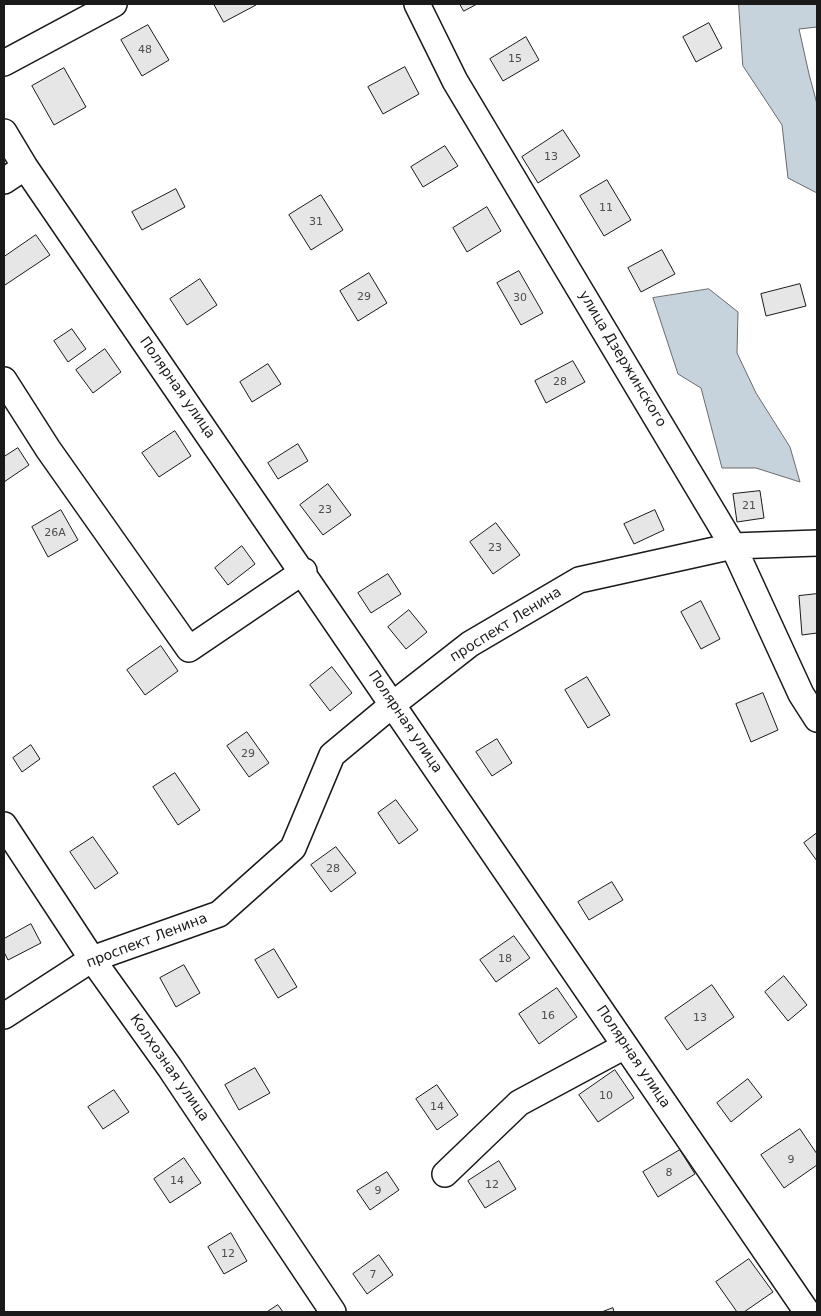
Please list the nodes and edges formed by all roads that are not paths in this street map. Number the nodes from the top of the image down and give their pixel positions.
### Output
1 (114, 4) edge
2 (417, 4) edge
3 (4, 64) edge
4 (4, 132) edge
5 (25, 167) junction
6 (4, 181) edge
7 (4, 380) edge
8 (817, 543) edge
9 (733, 546) junction
10 (304, 571) junction
11 (392, 705) junction
12 (817, 719) edge
13 (4, 825) edge
14 (92, 960) junction
15 (4, 1016) edge
16 (625, 1046) junction
17 (445, 1174) dead end
18 (333, 1312) edge
19 (807, 1312) edge

1 - 3 street
2 - 9 street, улица Дзержинского
4 - 5 street, Полярная улица
5 - 6 street
5 - 10 street, Полярная улица
7 - 10 street
8 - 9 street, проспект Ленина
9 - 11 street, проспект Ленина
9 - 12 street, улица Дзержинского
10 - 11 street, Полярная улица
11 - 14 street, проспект Ленина
11 - 16 street, Полярная улица
13 - 14 street, Колхозная улица
14 - 15 street, проспект Ленина
14 - 18 street, Колхозная улица
16 - 17 street
16 - 19 street, Полярная улица

